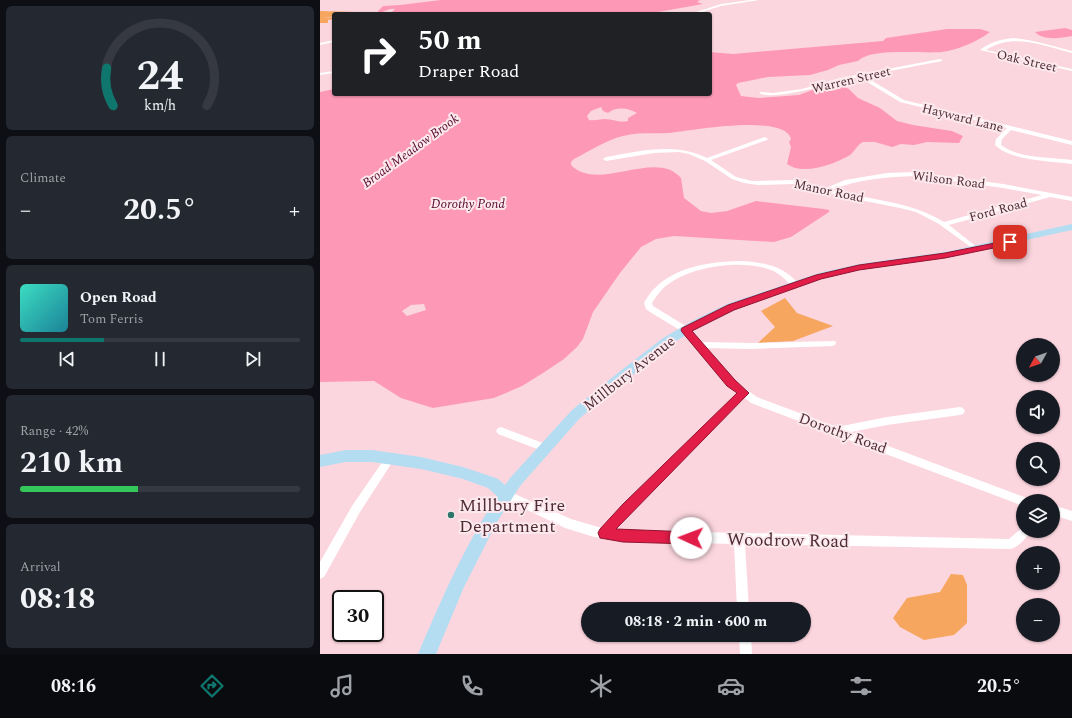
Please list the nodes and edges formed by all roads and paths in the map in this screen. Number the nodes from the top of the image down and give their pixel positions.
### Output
1 (757, 0) edge
2 (698, 12) edge
3 (332, 41) edge
4 (321, 43) edge
5 (1072, 52) edge
6 (940, 60) dead end
7 (1072, 70) edge
8 (332, 72) edge
9 (320, 74) edge
10 (861, 76) junction
11 (761, 93) dead end
12 (1009, 128) junction
13 (765, 139) dead end
14 (1072, 143) edge
15 (606, 159) dead end
16 (707, 160) junction
17 (1072, 162) edge
18 (826, 190) junction
19 (1051, 195) junction
20 (1072, 199) edge
21 (944, 224) junction
22 (1072, 227) edge
23 (976, 249) junction
24 (795, 285) junction
25 (686, 330) junction
26 (832, 343) dead end
27 (698, 345) junction
28 (744, 393) junction
29 (960, 411) dead end
30 (838, 430) junction
31 (501, 431) dead end
32 (545, 448) junction
33 (390, 458) junction
34 (320, 460) edge
35 (506, 495) junction
36 (1016, 498) edge
37 (1060, 512) edge
38 (1060, 515) edge
39 (1070, 516) edge
40 (604, 533) junction
41 (1017, 538) edge
42 (739, 539) junction
43 (320, 573) edge
44 (743, 602) edge
45 (745, 642) edge
46 (427, 654) edge
47 (746, 654) edge

1 - 2 street
3 - 4 street
5 - 7 street, Oak Street
6 - 10 street, Warren Street
8 - 9 street
10 - 11 street, Warren Street
10 - 12 street, Hayward Lane
12 - 14 street, Hayward Lane
12 - 17 street
13 - 16 street
15 - 16 street, Manor Road
16 - 18 street, Manor Road
18 - 19 street, Wilson Road
18 - 21 street, Manor Road
19 - 20 street, Wilson Road
19 - 21 street, Ford Road
21 - 23 street, Manor Road
22 - 23 main road, Millbury Avenue
23 - 24 main road, Millbury Avenue
24 - 25 main road, Millbury Avenue
24 - 25 street
25 - 27 street, Dorothy Road
25 - 32 main road, Millbury Avenue
26 - 27 street
27 - 28 street, Dorothy Road
28 - 30 street, Dorothy Road
28 - 40 street
29 - 30 street
30 - 36 street, Dorothy Road
31 - 32 street
32 - 35 main road, Millbury Avenue
33 - 34 main road
33 - 35 main road
33 - 43 street
35 - 40 street, Woodrow Road
35 - 46 main road, Millbury Avenue
37 - 39 street
38 - 39 street
40 - 42 street, Woodrow Road
41 - 42 street, Woodrow Road
42 - 44 street
45 - 47 street

